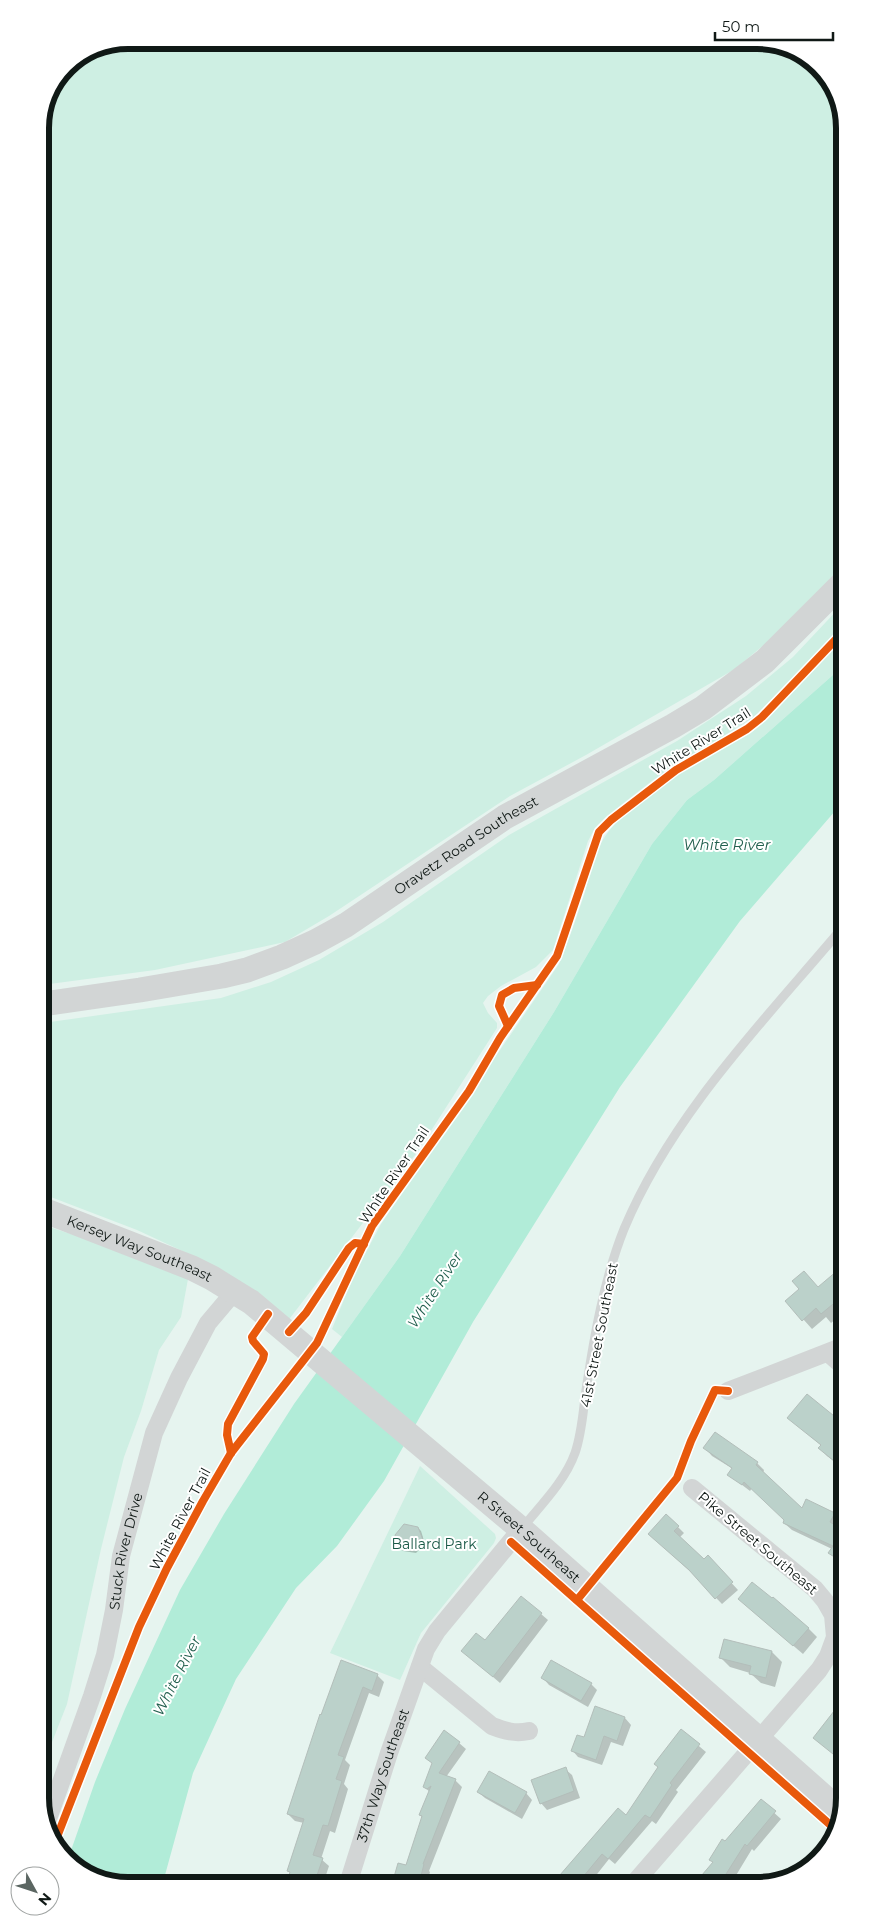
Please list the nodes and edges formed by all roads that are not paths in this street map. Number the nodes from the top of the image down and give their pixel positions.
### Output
1 (836, 590) edge
2 (836, 935) edge
3 (49, 1003) edge
4 (49, 1212) edge
5 (235, 1291) junction
6 (836, 1350) edge
7 (828, 1353) junction
8 (836, 1360) edge
9 (728, 1391) dead end
10 (692, 1488) dead end
11 (521, 1529) junction
12 (420, 1667) junction
13 (529, 1731) dead end
14 (759, 1738) junction
15 (836, 1807) edge
16 (50, 1813) edge
17 (350, 1877) edge
18 (639, 1877) edge

1 - 3 street, Oravetz Road Southeast
2 - 11 lane, 41st Street Southeast
4 - 5 street, Kersey Way Southeast
5 - 11 street, R Street Southeast
5 - 16 street, Stuck River Drive
6 - 7 street
7 - 8 street
7 - 9 street
10 - 14 street, Pike Street Southeast
11 - 12 street, 37th Way Southeast
11 - 14 street, R Street Southeast
12 - 13 street
12 - 17 street, 37th Way Southeast
14 - 15 street, R Street Southeast
14 - 18 street

